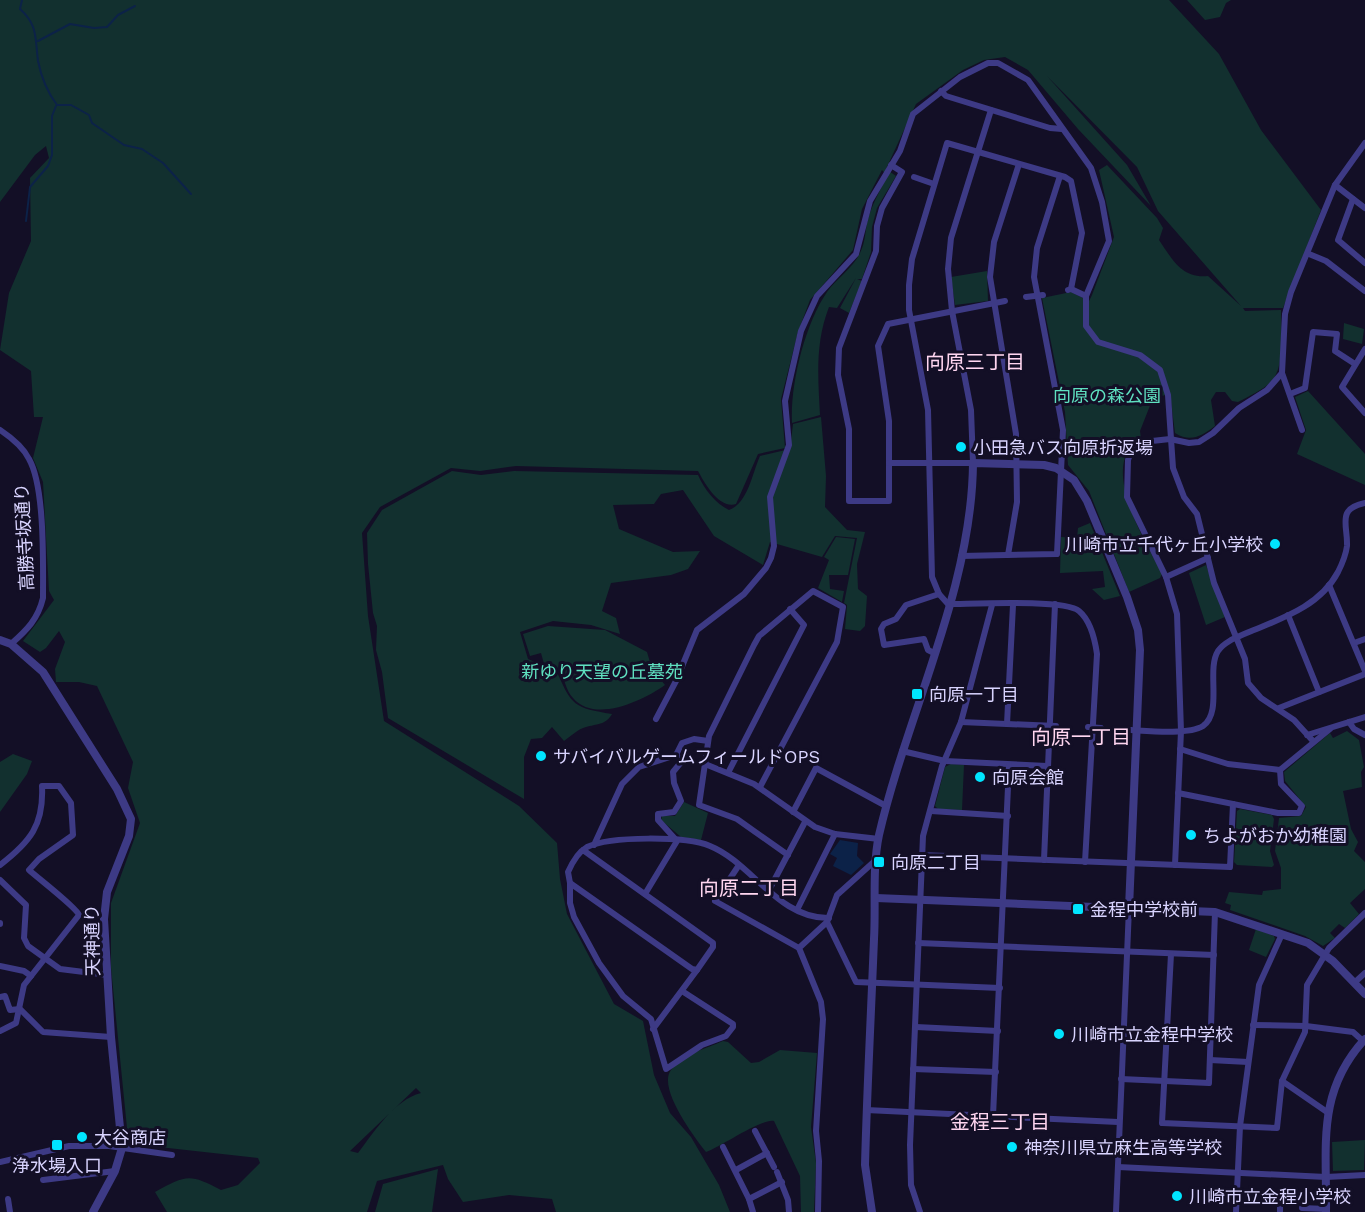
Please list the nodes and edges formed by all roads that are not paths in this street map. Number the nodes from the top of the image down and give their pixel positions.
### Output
1 (941, 91) junction
2 (991, 110) junction
3 (1062, 129) junction
4 (1365, 143) edge
5 (978, 151) junction
6 (1019, 164) junction
7 (891, 165) junction
8 (1060, 176) junction
9 (914, 177) dead end
10 (934, 184) junction
11 (1335, 185) junction
12 (1353, 199) junction
13 (1365, 208) edge
14 (1308, 254) junction
15 (1365, 263) edge
16 (1365, 291) edge
17 (1040, 295) junction
18 (1086, 296) junction
19 (1026, 297) dead end
20 (1005, 301) dead end
21 (994, 303) junction
22 (952, 311) junction
23 (911, 319) junction
24 (1365, 349) edge
25 (1355, 364) junction
26 (1282, 373) junction
27 (1290, 394) junction
28 (1365, 413) edge
29 (0, 430) edge
30 (1302, 430) dead end
31 (1170, 439) junction
32 (889, 463) junction
33 (928, 463) junction
34 (973, 463) junction
35 (1016, 463) junction
36 (1061, 471) junction
37 (1365, 503) edge
38 (1008, 555) junction
39 (961, 556) junction
40 (1208, 558) junction
41 (1166, 577) junction
42 (1329, 585) junction
43 (939, 594) junction
44 (948, 604) junction
45 (1055, 604) junction
46 (992, 605) junction
47 (1013, 605) junction
48 (790, 609) junction
49 (1288, 615) junction
50 (1238, 637) junction
51 (1365, 639) edge
52 (0, 640) edge
53 (1354, 643) junction
54 (11, 644) junction
55 (934, 653) junction
56 (1365, 673) edge
57 (1319, 692) junction
58 (1279, 708) junction
59 (1365, 717) edge
60 (656, 719) dead end
61 (961, 722) junction
62 (1349, 722) junction
63 (1006, 724) junction
64 (1053, 726) junction
65 (1090, 727) junction
66 (1101, 728) dead end
67 (1330, 729) junction
68 (1133, 730) junction
69 (1181, 730) junction
70 (1307, 735) junction
71 (1365, 735) edge
72 (708, 741) junction
73 (1313, 741) junction
74 (1180, 749) junction
75 (902, 751) junction
76 (676, 755) junction
77 (945, 761) junction
78 (705, 764) junction
79 (1009, 765) junction
80 (1047, 766) junction
81 (1280, 770) junction
82 (728, 773) junction
83 (760, 787) junction
84 (1178, 794) junction
85 (1233, 804) junction
86 (886, 806) junction
87 (931, 811) junction
88 (793, 812) junction
89 (1008, 816) junction
90 (805, 822) junction
91 (835, 834) junction
92 (879, 839) junction
93 (678, 841) junction
94 (594, 845) junction
95 (583, 850) junction
96 (788, 855) junction
97 (922, 855) junction
98 (1007, 858) junction
99 (877, 859) junction
100 (1044, 860) junction
101 (1085, 862) junction
102 (1130, 864) junction
103 (0, 865) edge
104 (739, 865) junction
105 (1175, 865) junction
106 (0, 880) edge
107 (570, 883) junction
108 (768, 892) junction
109 (645, 894) junction
110 (876, 897) junction
111 (920, 899) junction
112 (1005, 903) junction
113 (1129, 908) junction
114 (797, 910) junction
115 (1215, 912) junction
116 (1365, 913) edge
117 (828, 920) junction
118 (1282, 934) junction
119 (918, 943) junction
120 (1002, 946) junction
121 (799, 948) junction
122 (1127, 952) junction
123 (1171, 954) junction
124 (1214, 955) junction
125 (1325, 955) junction
126 (46, 959) junction
127 (0, 966) edge
128 (698, 970) junction
129 (1365, 973) edge
130 (108, 975) junction
131 (31, 976) junction
132 (873, 983) junction
133 (1354, 983) junction
134 (917, 984) junction
135 (1000, 988) junction
136 (682, 991) junction
137 (1365, 994) edge
138 (0, 997) edge
139 (20, 1009) junction
140 (1253, 1025) junction
141 (1306, 1026) junction
142 (916, 1027) junction
143 (653, 1029) junction
144 (0, 1031) edge
145 (998, 1031) junction
146 (111, 1037) junction
147 (1364, 1040) edge
148 (1210, 1060) junction
149 (1248, 1062) junction
150 (913, 1069) junction
151 (996, 1072) junction
152 (1121, 1079) junction
153 (1165, 1081) junction
154 (1282, 1081) junction
155 (866, 1110) junction
156 (911, 1112) junction
157 (1327, 1112) junction
158 (993, 1116) junction
159 (1118, 1122) junction
160 (1240, 1126) junction
161 (755, 1131) dead end
162 (723, 1147) dead end
163 (122, 1148) junction
164 (767, 1153) junction
165 (172, 1155) dead end
166 (0, 1162) edge
167 (1118, 1167) junction
168 (736, 1170) junction
169 (116, 1171) junction
170 (1237, 1173) junction
171 (1365, 1175) edge
172 (1326, 1177) junction
173 (43, 1180) dead end
174 (782, 1182) junction
175 (8, 1198) dead end
176 (749, 1199) junction
177 (1280, 1203) dead end
178 (1302, 1209) dead end
179 (1326, 1211) edge
180 (10, 1212) edge
181 (93, 1212) edge
182 (753, 1212) edge
183 (789, 1212) edge
184 (818, 1212) edge
185 (872, 1212) edge
186 (920, 1212) edge
187 (1116, 1212) edge
188 (1236, 1212) edge
189 (1280, 1212) edge

1 - 2 street
1 - 3 street
1 - 7 street
2 - 3 street
2 - 5 street
3 - 18 street
4 - 11 street
5 - 6 street
5 - 10 street
5 - 22 street
6 - 8 street
6 - 21 street
7 - 32 street
7 - 60 street
8 - 17 street
8 - 18 street
9 - 10 street
10 - 23 street
11 - 12 street
11 - 14 street
12 - 13 street
12 - 15 street
14 - 16 street
14 - 26 street
17 - 19 street
17 - 36 street
18 - 31 street
20 - 21 street
21 - 22 street
21 - 35 street
22 - 23 street
22 - 34 street
23 - 32 street
23 - 33 street
24 - 25 street
25 - 27 street
25 - 28 street
26 - 27 street
26 - 31 street
27 - 30 street
29 - 54 street, 高勝寺坂通り
31 - 40 street
31 - 41 street
32 - 33 street
33 - 34 street
33 - 43 street
34 - 35 street
34 - 39 street
35 - 36 street
35 - 38 street
36 - 38 street
36 - 68 street
37 - 42 street
38 - 39 street
39 - 44 street
40 - 41 street
40 - 50 street
41 - 69 street
42 - 49 street
42 - 53 street
43 - 44 street
43 - 55 street
44 - 46 street
44 - 55 street
45 - 47 street
45 - 64 street
45 - 65 street
46 - 47 street
46 - 61 street
47 - 63 street
48 - 72 street
48 - 82 street
48 - 83 street
49 - 50 street
49 - 57 street
50 - 58 street
50 - 69 street
51 - 53 street
52 - 54 street, 天神通り
53 - 56 street
54 - 130 street, 天神通り
55 - 75 street
56 - 57 street
57 - 58 street
58 - 70 street
59 - 62 street
61 - 63 street
61 - 77 street
62 - 67 street
62 - 71 street
63 - 64 street
64 - 80 street
65 - 66 street
65 - 101 street
67 - 70 street
67 - 73 street
68 - 69 street
68 - 102 street
69 - 74 street
70 - 73 street
72 - 76 street
72 - 78 street
73 - 81 street
74 - 81 street
74 - 84 street
75 - 77 street
75 - 86 street
76 - 93 street
76 - 94 street
77 - 79 street
77 - 87 street
78 - 82 street
78 - 96 street
79 - 80 street
79 - 89 street
80 - 100 street
81 - 85 street
82 - 83 street
83 - 88 street
84 - 85 street
84 - 105 street
85 - 105 street
86 - 88 street
86 - 92 street
87 - 89 street
87 - 97 street
88 - 90 street
89 - 98 street
90 - 91 street
90 - 96 street
91 - 92 street
91 - 114 street
92 - 99 street
93 - 94 street
93 - 104 street
93 - 109 street
94 - 95 street
95 - 107 street
95 - 109 street
96 - 108 street
97 - 98 street
97 - 111 street
98 - 100 street
98 - 112 street
99 - 110 street
99 - 117 street
100 - 101 street
101 - 102 street
102 - 105 street
102 - 113 street
103 - 126 street
104 - 108 street
104 - 121 street
106 - 126 street
107 - 128 street
107 - 143 street
108 - 114 street
109 - 128 street
110 - 111 street
110 - 132 street
111 - 112 street
111 - 119 street
112 - 113 street
112 - 120 street
113 - 115 street
113 - 122 street
114 - 117 street
115 - 118 street
115 - 124 street
116 - 125 street
117 - 121 street
117 - 132 street
118 - 125 street
118 - 140 street
119 - 120 street
119 - 134 street
120 - 122 street
120 - 135 street
121 - 184 street
122 - 123 street
122 - 152 street
123 - 124 street
123 - 153 street
124 - 148 street
125 - 133 street
125 - 141 street
126 - 130 street
126 - 131 street
127 - 131 street
128 - 136 street
129 - 133 street
130 - 146 street, 天神通り
131 - 139 street
132 - 134 street
132 - 155 street
133 - 137 street
134 - 135 street
134 - 142 street
135 - 145 street
136 - 143 street
136 - 143 street
138 - 139 street
139 - 144 street
139 - 146 street
140 - 141 street
140 - 149 street
141 - 147 street
141 - 154 street
142 - 145 street
142 - 150 street
145 - 151 street
146 - 163 street, 天神通り
147 - 157 street
148 - 149 street
148 - 153 street
149 - 160 street
150 - 151 street
150 - 156 street
151 - 158 street
152 - 153 street
152 - 159 street
153 - 160 street
154 - 157 street
154 - 160 street
155 - 156 street
155 - 185 street
156 - 158 street
156 - 186 street
157 - 172 street
158 - 159 street
159 - 167 street
160 - 170 street
161 - 164 street
162 - 168 street
163 - 165 street
163 - 166 street
163 - 169 street, 天神通り
164 - 168 street
164 - 174 street
167 - 170 street
167 - 187 street
168 - 176 street
169 - 173 street
169 - 181 street, 天神通り
170 - 172 street
170 - 188 street
171 - 172 street
172 - 179 street
174 - 176 street
174 - 183 street
175 - 180 street
176 - 182 street
177 - 189 street
178 - 179 street

